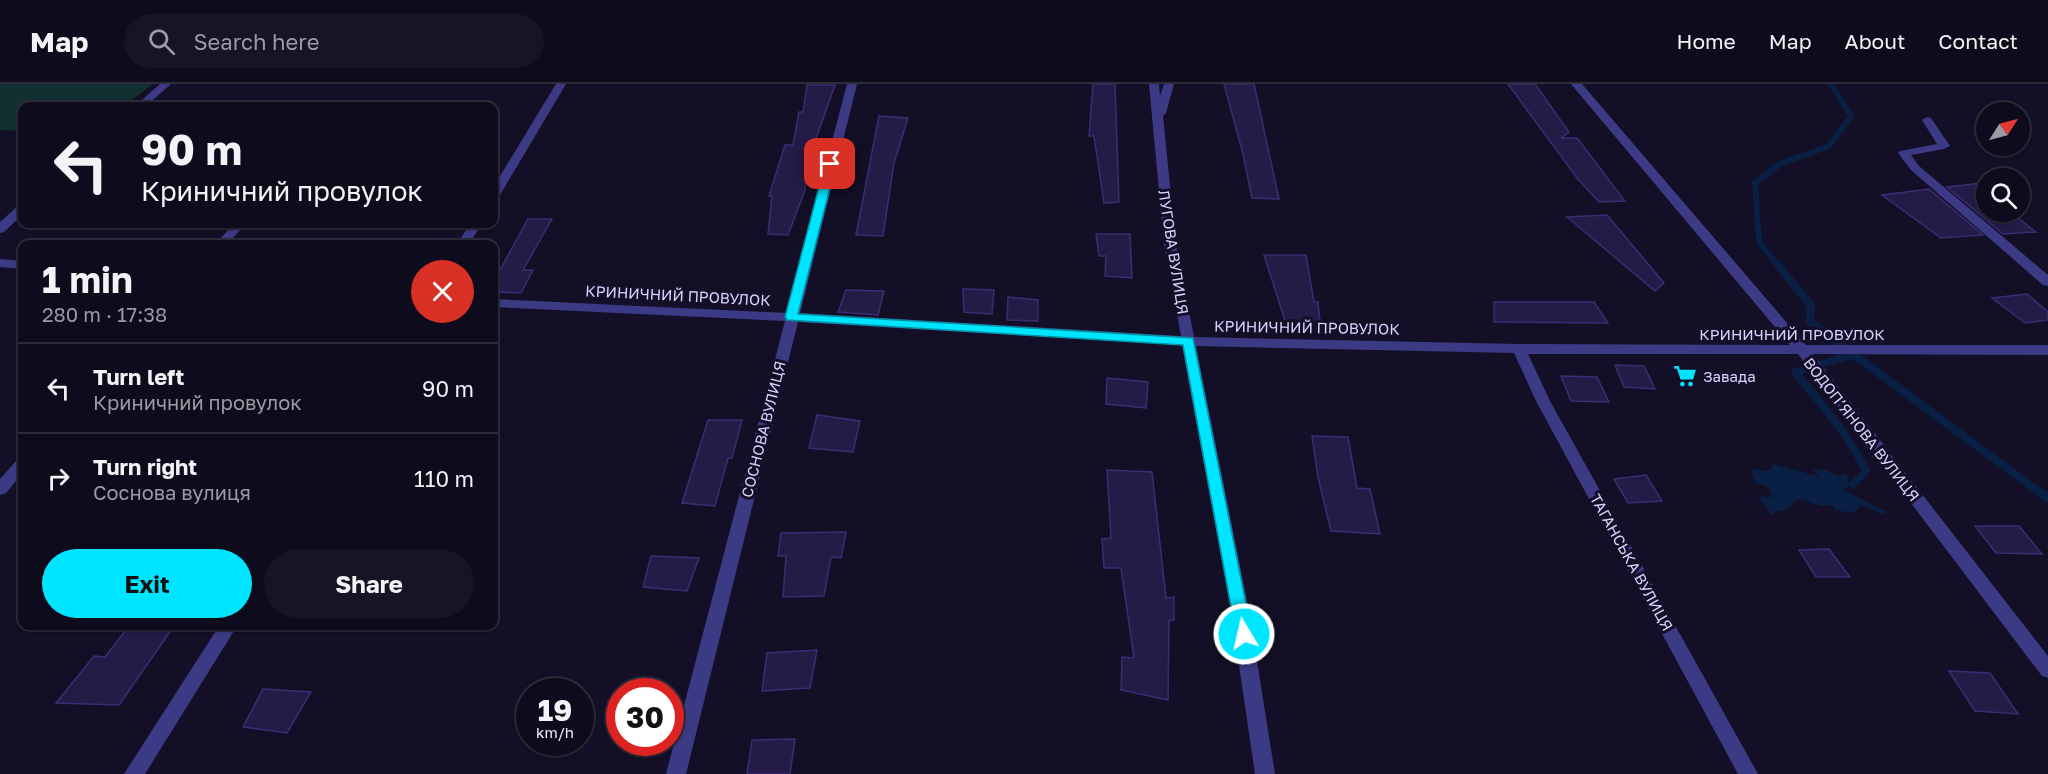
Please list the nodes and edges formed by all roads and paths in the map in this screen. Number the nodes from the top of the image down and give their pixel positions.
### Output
1 (165, 84) edge
2 (561, 84) edge
3 (852, 84) edge
4 (1154, 84) edge
5 (1169, 84) edge
6 (1576, 84) edge
7 (145, 102) edge
8 (1927, 120) dead end
9 (1158, 126) junction
10 (498, 188) edge
11 (18, 213) edge
12 (236, 228) edge
13 (0, 229) edge
14 (225, 240) edge
15 (0, 263) edge
16 (18, 265) edge
17 (2048, 282) edge
18 (498, 303) edge
19 (791, 317) junction
20 (1189, 341) junction
21 (1519, 349) junction
22 (2048, 350) edge
23 (1803, 351) junction
24 (18, 469) edge
25 (0, 489) edge
26 (225, 630) edge
27 (2048, 670) edge
28 (134, 774) edge
29 (676, 774) edge
30 (1265, 774) edge
31 (1748, 774) edge

1 - 7 street
2 - 10 street
3 - 19 street, СОСНОВА ВУЛИЦЯ
4 - 9 street, ЛУГОВА ВУЛИЦЯ
5 - 9 street
6 - 23 street, ВОДОП’ЯНОВА ВУЛИЦЯ
8 - 17 street
9 - 20 street, ЛУГОВА ВУЛИЦЯ
11 - 13 street
12 - 14 street
15 - 16 street
18 - 19 street, КРИНИЧНИЙ ПРОВУЛОК
19 - 20 street, КРИНИЧНИЙ ПРОВУЛОК
19 - 29 street, СОСНОВА ВУЛИЦЯ
20 - 21 street, КРИНИЧНИЙ ПРОВУЛОК
20 - 30 street, ЛУГОВА ВУЛИЦЯ
21 - 23 street, КРИНИЧНИЙ ПРОВУЛОК
21 - 31 street, ТАГАНСЬКА ВУЛИЦЯ
22 - 23 street, КРИНИЧНИЙ ПРОВУЛОК
23 - 27 street, ВОДОП’ЯНОВА ВУЛИЦЯ
24 - 25 street
26 - 28 street

